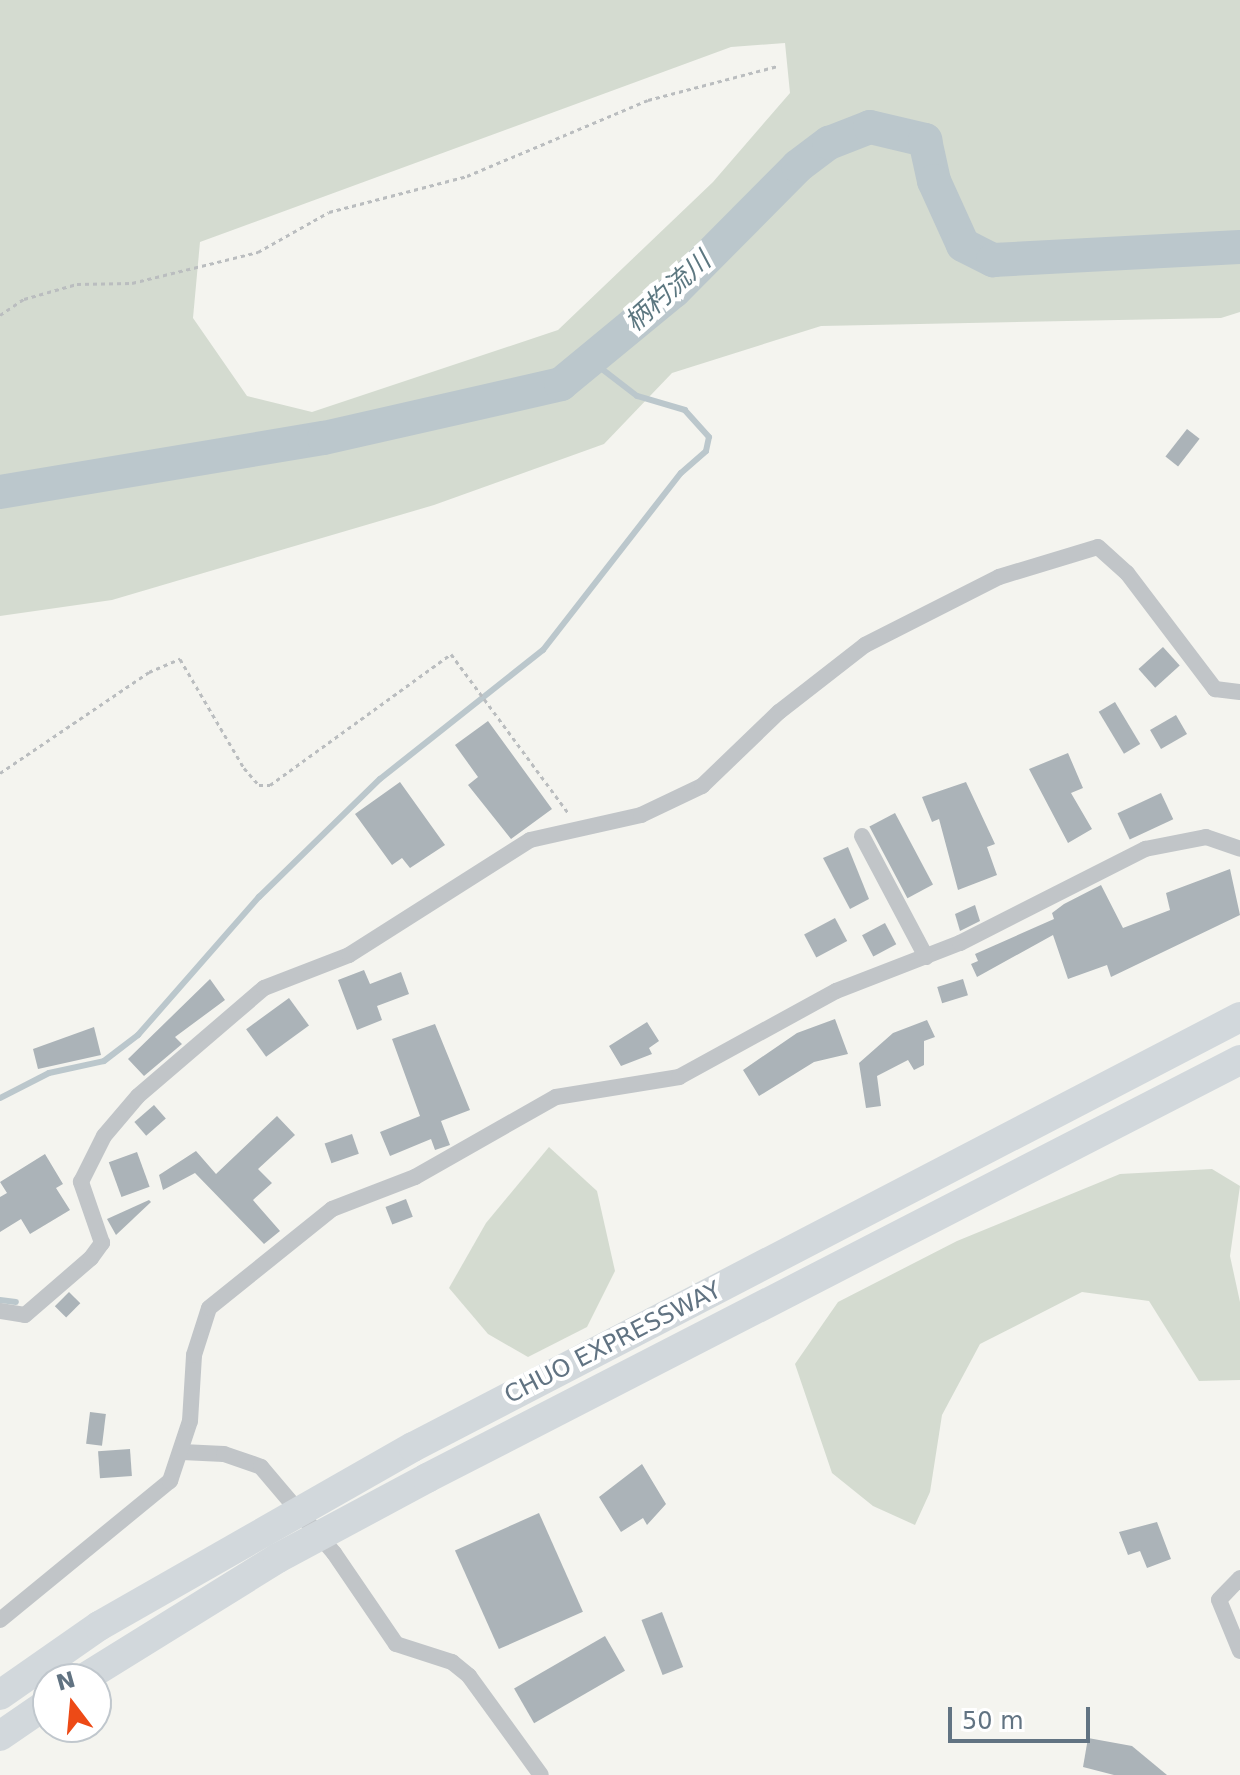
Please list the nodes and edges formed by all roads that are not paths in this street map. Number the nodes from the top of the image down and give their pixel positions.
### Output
1 (1240, 692) edge
2 (862, 836) dead end
3 (1240, 849) edge
4 (926, 957) junction
5 (1240, 1017) edge
6 (1240, 1060) edge
7 (0, 1311) edge
8 (182, 1452) junction
9 (1240, 1578) edge
10 (0, 1620) edge
11 (1240, 1651) edge
12 (109, 1663) edge
13 (0, 1695) edge
14 (32, 1714) edge
15 (0, 1736) edge
16 (541, 1775) edge

1 - 7 street
2 - 4 street
3 - 4 street
4 - 8 street
5 - 13 highway, CHUO EXPRESSWAY
6 - 12 highway, CHUO EXPRESSWAY
8 - 10 street
8 - 16 street
9 - 11 street
14 - 15 highway

